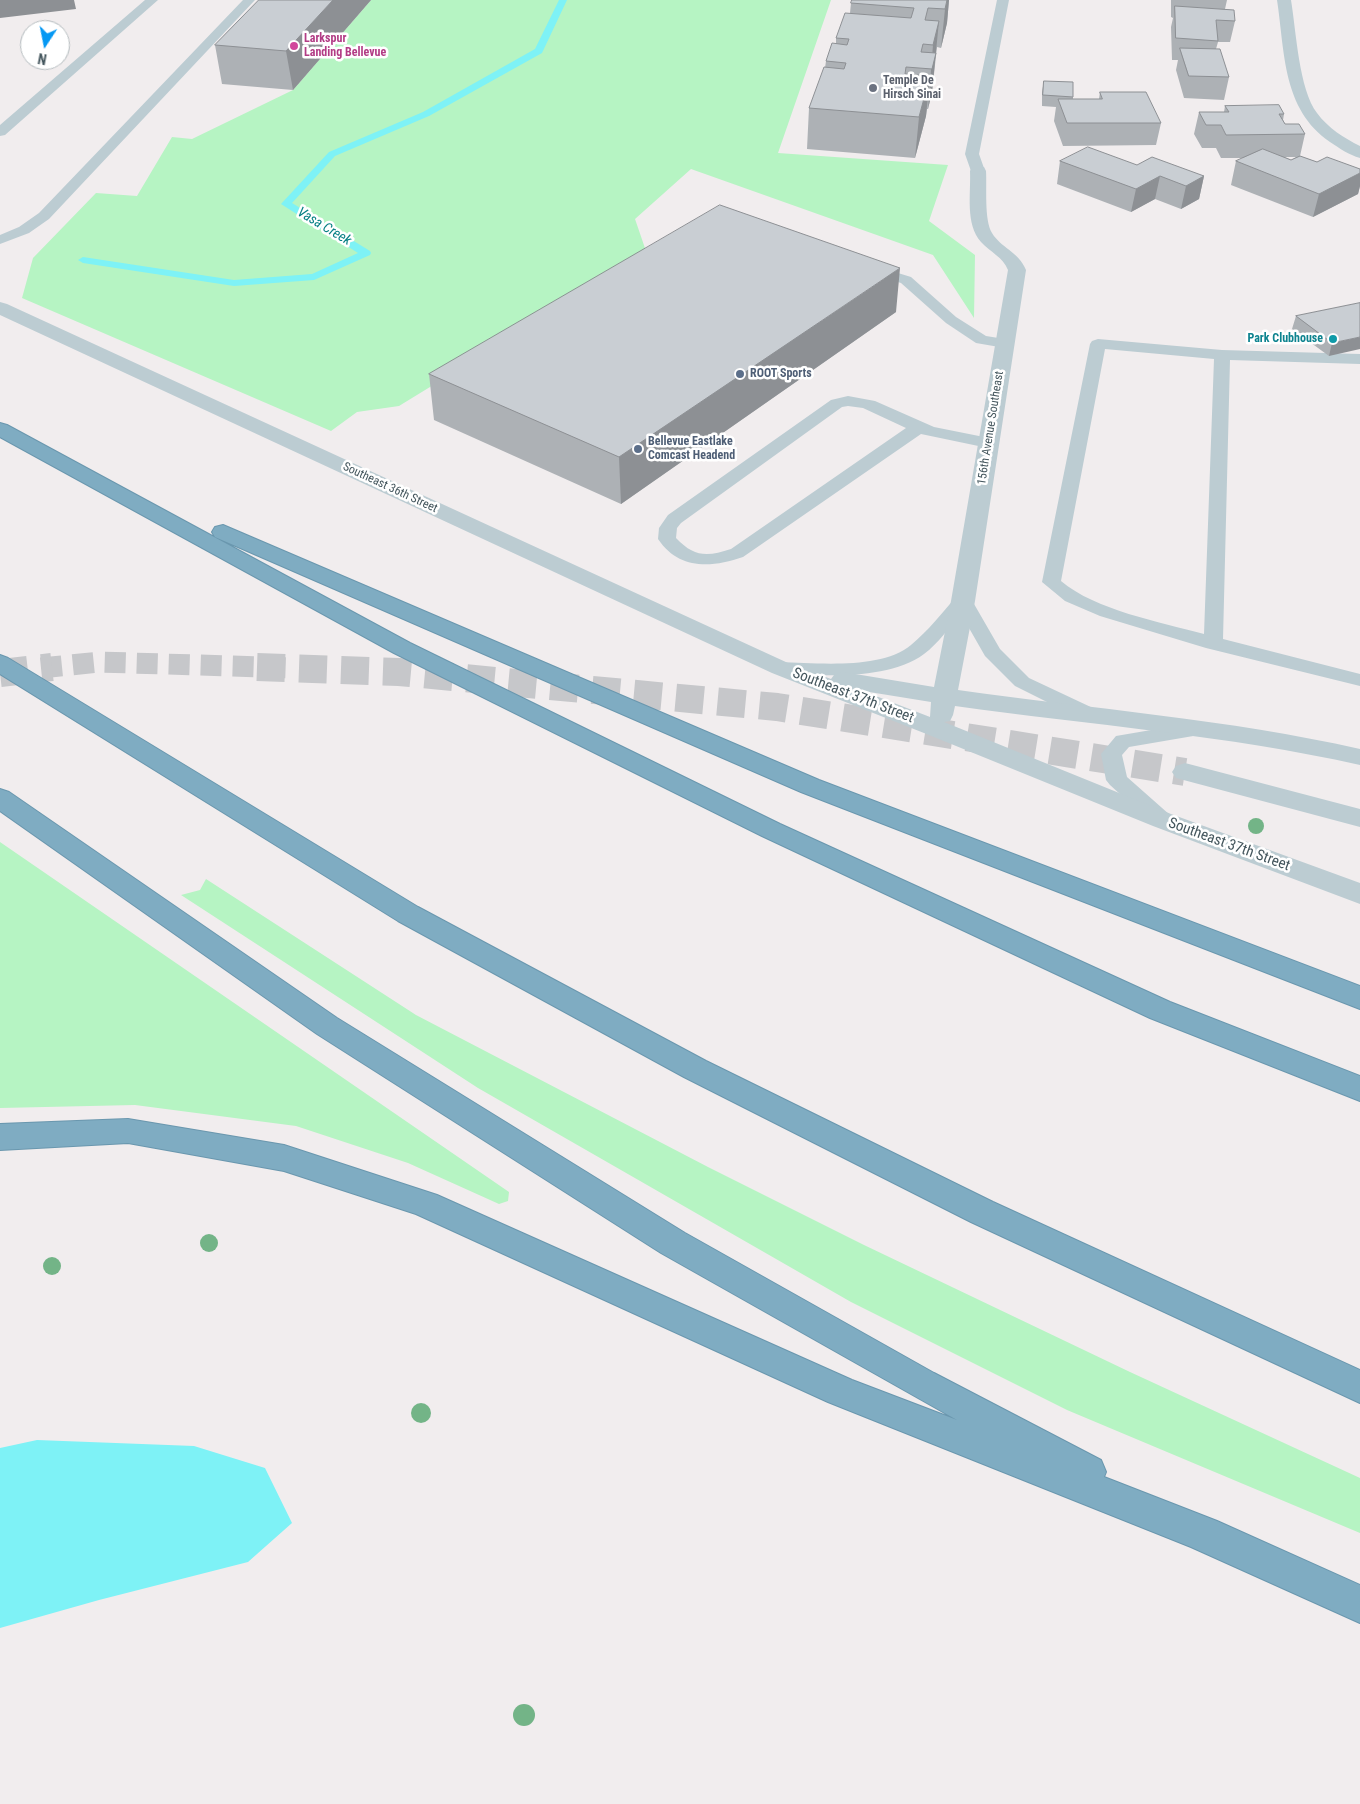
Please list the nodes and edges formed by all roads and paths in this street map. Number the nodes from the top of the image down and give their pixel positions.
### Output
1 (152, 0) edge
2 (248, 0) edge
3 (1003, 0) edge
4 (1284, 0) edge
5 (0, 132) edge
6 (1360, 153) edge
7 (978, 171) joint
8 (0, 240) edge
9 (859, 265) edge
10 (0, 308) edge
11 (1005, 343) junction
12 (1222, 355) junction
13 (1360, 359) edge
14 (918, 427) junction
15 (0, 429) edge
16 (988, 443) junction
17 (71, 467) junction
18 (963, 601) junction
19 (1213, 644) junction
20 (0, 663) edge
21 (780, 668) junction
22 (1360, 680) edge
23 (945, 697) junction
24 (1088, 714) junction
25 (938, 729) junction
26 (1198, 729) junction
27 (1360, 757) edge
28 (1185, 772) tunnel mouth
29 (0, 798) edge
30 (1360, 818) edge
31 (1162, 820) junction
32 (1360, 894) edge
33 (1360, 998) edge
34 (1360, 1089) edge
35 (0, 1137) edge
36 (1360, 1387) edge
37 (1204, 1534) junction
38 (1360, 1604) edge

1 - 5 lane
2 - 8 lane
3 - 7 lane
4 - 6 street
7 - 11 street, 156th Avenue Southeast
9 - 11 lane
10 - 21 street, Southeast 36th Street
11 - 16 street, 156th Avenue Southeast
12 - 13 lane
12 - 19 lane
12 - 19 lane
14 - 14 lane
14 - 16 lane
15 - 17 highway
16 - 18 street, 156th Avenue Southeast
17 - 33 highway
17 - 34 highway
18 - 21 lane
18 - 23 street, 156th Avenue Southeast
18 - 24 lane
19 - 22 lane
20 - 36 highway
21 - 23 street, Southeast 37th Street
21 - 25 street, Southeast 37th Street
23 - 24 street, Southeast 37th Street
23 - 25 street, 156th Avenue Southeast
24 - 26 street, Southeast 37th Street
25 - 31 street, Southeast 37th Street
26 - 27 street, Southeast 37th Street
26 - 31 lane
28 - 30 street
29 - 37 highway
31 - 32 street, Southeast 37th Street
35 - 37 highway
37 - 38 highway

